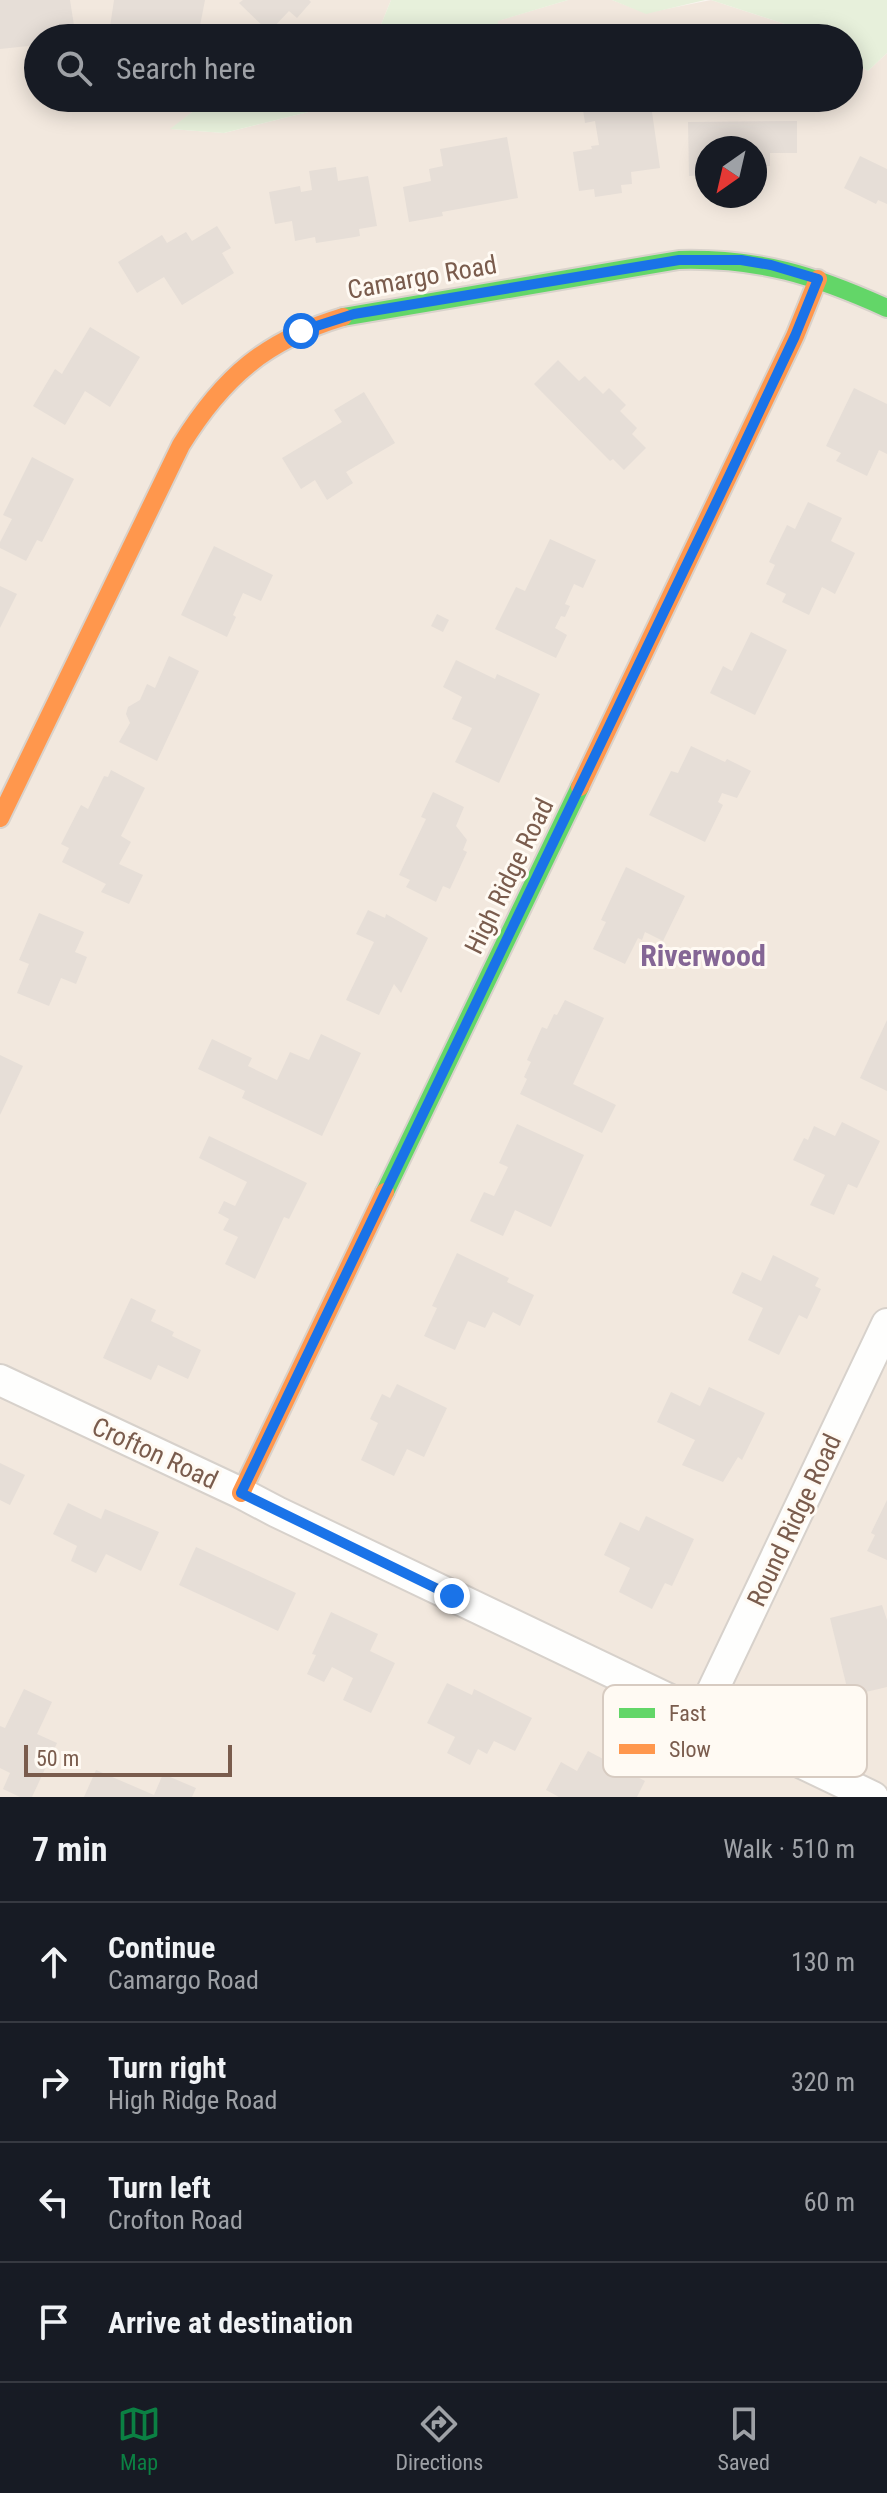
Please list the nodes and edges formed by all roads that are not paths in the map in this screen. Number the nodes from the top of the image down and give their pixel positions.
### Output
1 (818, 279) junction
2 (887, 308) edge
3 (4, 801) edge
4 (887, 1324) edge
5 (0, 1380) edge
6 (241, 1493) junction
7 (638, 1685) edge
8 (715, 1685) edge
9 (831, 1777) edge
10 (873, 1797) edge

1 - 2 street, Camargo Road
1 - 3 street, Camargo Road
1 - 6 street, High Ridge Road
4 - 8 street, Round Ridge Road
5 - 6 street, Crofton Road
6 - 7 street, Crofton Road
9 - 10 street, Crofton Road

